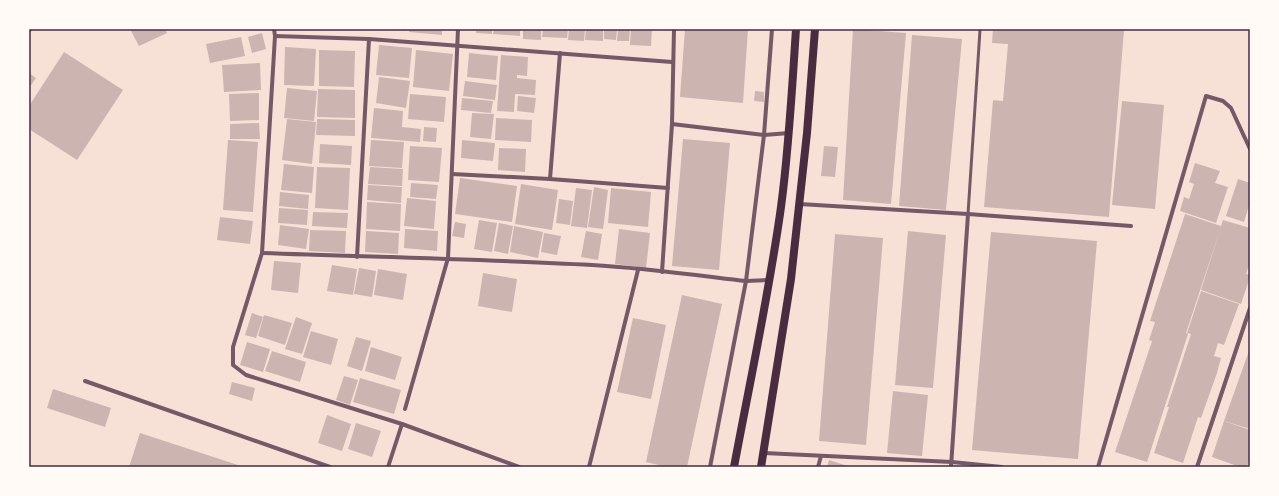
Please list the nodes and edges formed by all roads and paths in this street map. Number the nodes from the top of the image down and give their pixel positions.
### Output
1 (274, 29) edge
2 (458, 29) edge
3 (674, 29) edge
4 (772, 29) edge
5 (796, 29) edge
6 (815, 29) edge
7 (980, 30) dead end
8 (275, 36) junction
9 (369, 39) junction
10 (457, 46) junction
11 (560, 53) junction
12 (672, 62) junction
13 (672, 124) junction
14 (790, 133) junction
15 (764, 135) junction
16 (1250, 149) edge
17 (452, 174) junction
18 (550, 179) junction
19 (668, 188) junction
20 (798, 204) junction
21 (968, 214) junction
22 (1131, 226) dead end
23 (262, 253) junction
24 (358, 257) junction
25 (448, 258) junction
26 (638, 270) junction
27 (662, 272) junction
28 (769, 280) junction
29 (746, 281) junction
30 (1250, 308) edge
31 (85, 381) dead end
32 (406, 409) dead end
33 (402, 424) junction
34 (764, 453) junction
35 (821, 456) junction
36 (952, 462) junction
37 (330, 467) edge
38 (388, 467) edge
39 (519, 467) edge
40 (589, 467) edge
41 (710, 467) edge
42 (734, 467) edge
43 (761, 467) edge
44 (818, 467) edge
45 (951, 467) edge
46 (1002, 467) edge
47 (1098, 467) edge
48 (1197, 467) edge

1 - 8 street
2 - 10 street
3 - 12 street
4 - 15 street
5 - 14 main road
6 - 20 main road
7 - 21 lane
8 - 9 street
8 - 23 street
9 - 10 street
9 - 24 street
10 - 11 street
10 - 17 street
11 - 12 street
11 - 18 street
12 - 13 street
13 - 15 street
13 - 19 street
14 - 15 street
14 - 28 main road
15 - 29 street
16 - 47 street
17 - 18 street
17 - 25 street
18 - 19 street
19 - 27 street
20 - 21 street
20 - 34 main road
21 - 22 street
21 - 36 street
23 - 24 street
23 - 33 street
24 - 25 street
25 - 26 street
25 - 32 street
26 - 27 street
26 - 40 street
27 - 29 street
28 - 29 street
28 - 42 main road
29 - 41 street
30 - 48 street
31 - 37 street
33 - 38 street
33 - 39 street
34 - 35 street
34 - 43 main road
35 - 36 street
35 - 44 street
36 - 45 street
36 - 46 street

